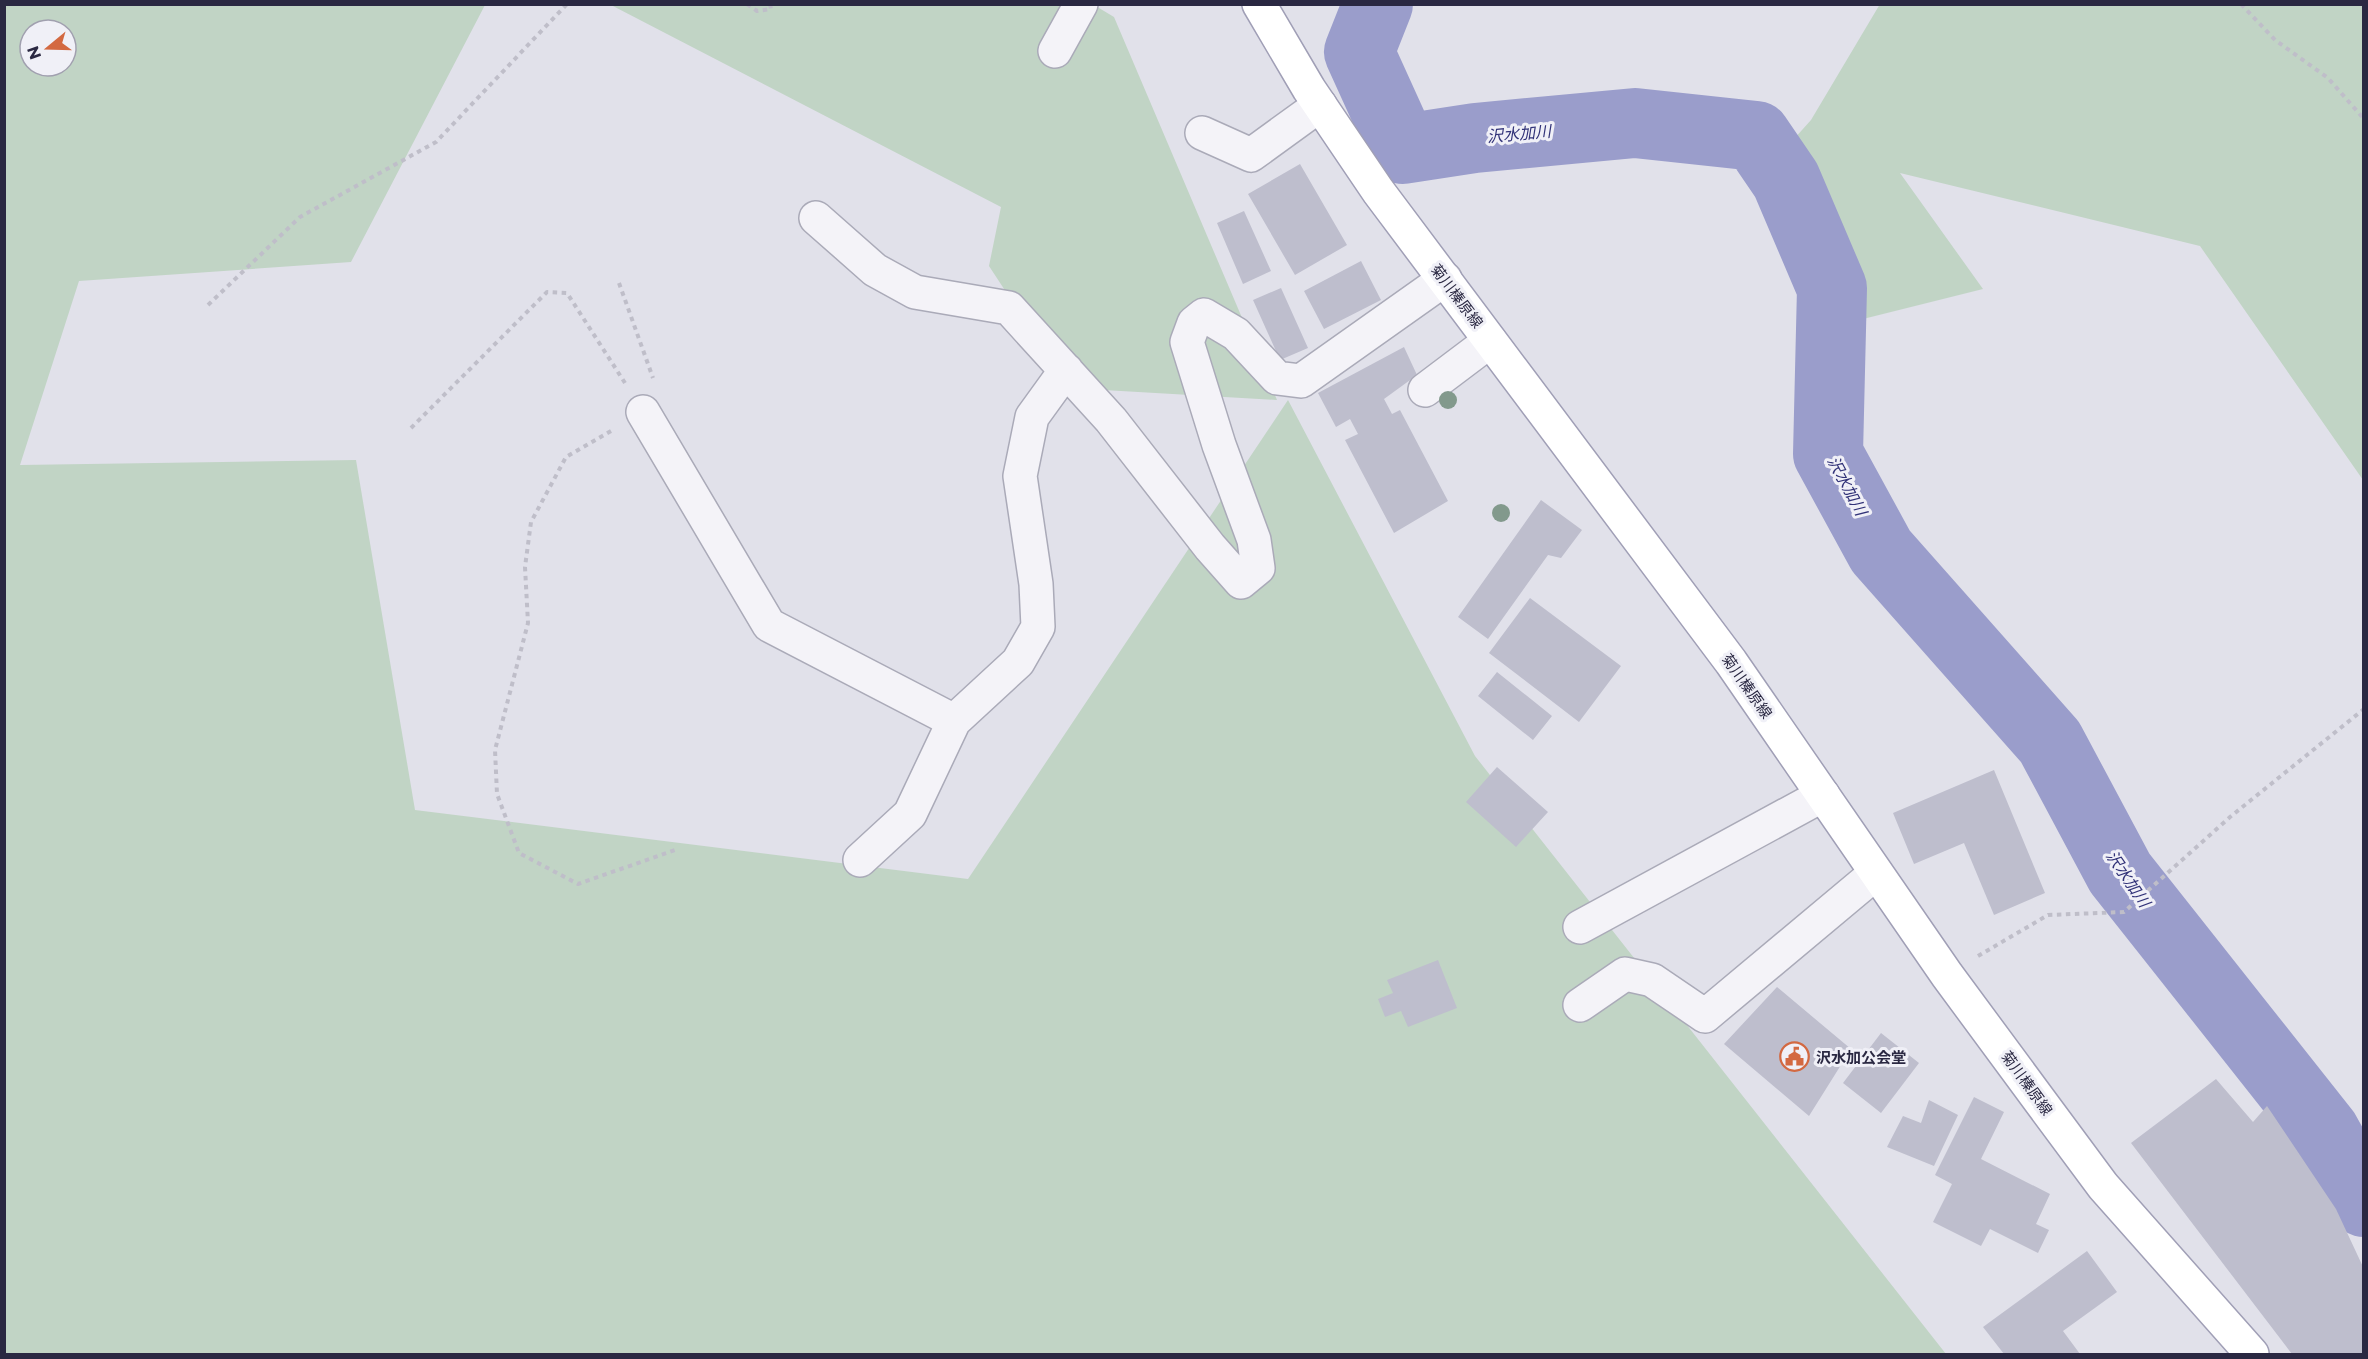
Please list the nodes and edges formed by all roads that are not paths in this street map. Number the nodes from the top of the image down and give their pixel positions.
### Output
1 (1081, 4) edge
2 (1259, 4) edge
3 (1055, 51) dead end
4 (1320, 105) junction
5 (1202, 133) dead end
6 (816, 218) dead end
7 (1445, 279) junction
8 (1491, 340) junction
9 (1065, 370) junction
10 (1425, 390) dead end
11 (643, 412) road end
12 (954, 721) junction
13 (1823, 795) junction
14 (860, 860) dead end
15 (1876, 873) junction
16 (1580, 927) dead end
17 (1580, 1005) dead end
18 (2252, 1354) edge

1 - 3 lane
2 - 4 main road, 菊川榛原線
4 - 5 lane
4 - 7 main road, 菊川榛原線
6 - 9 lane
7 - 8 main road, 菊川榛原線
7 - 9 lane
8 - 10 lane
8 - 13 main road, 菊川榛原線
9 - 12 lane
11 - 12 lane
12 - 14 lane
13 - 15 main road, 菊川榛原線
13 - 16 lane
15 - 17 lane
15 - 18 main road, 菊川榛原線

